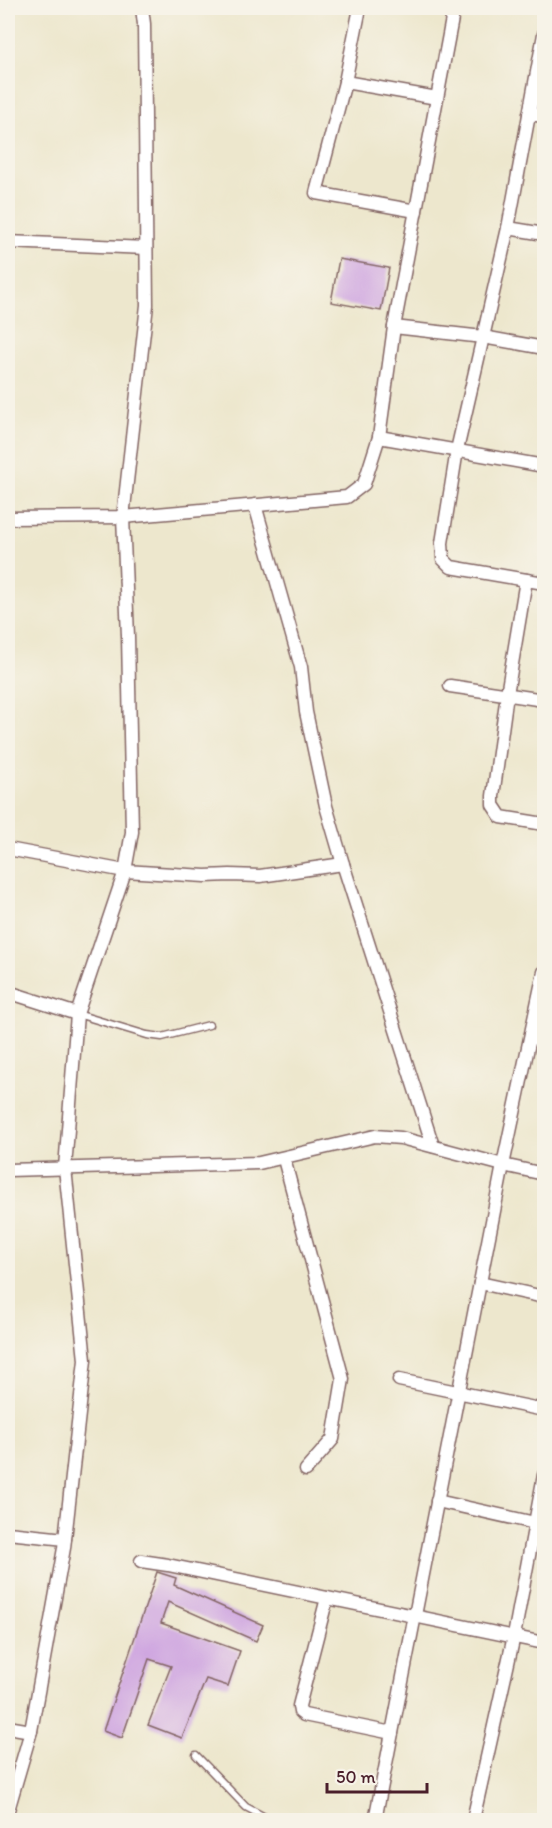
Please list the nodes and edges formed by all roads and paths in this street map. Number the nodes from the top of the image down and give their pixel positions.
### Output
1 (142, 8) edge
2 (360, 8) edge
3 (454, 8) edge
4 (544, 34) edge
5 (345, 82) junction
6 (437, 98) junction
7 (529, 114) junction
8 (544, 116) edge
9 (416, 211) junction
10 (508, 228) junction
11 (544, 234) edge
12 (8, 242) edge
13 (146, 248) junction
14 (394, 327) junction
15 (483, 337) junction
16 (544, 348) edge
17 (379, 437) junction
18 (458, 450) junction
19 (544, 466) edge
20 (255, 506) junction
21 (123, 517) junction
22 (8, 518) edge
23 (526, 580) junction
24 (544, 584) edge
25 (450, 686) dead end
26 (507, 694) junction
27 (544, 700) edge
28 (544, 824) edge
29 (8, 849) edge
30 (343, 864) junction
31 (125, 871) junction
32 (544, 972) edge
33 (8, 992) edge
34 (77, 1014) junction
35 (209, 1025) dead end
36 (433, 1146) junction
37 (284, 1159) junction
38 (503, 1166) junction
39 (65, 1168) junction
40 (8, 1170) edge
41 (544, 1174) edge
42 (480, 1282) junction
43 (544, 1296) edge
44 (399, 1380) dead end
45 (459, 1393) junction
46 (544, 1410) edge
47 (306, 1470) dead end
48 (544, 1475) edge
49 (437, 1501) junction
50 (540, 1524) edge
51 (8, 1533) edge
52 (65, 1539) junction
53 (141, 1561) dead end
54 (327, 1598) junction
55 (415, 1617) junction
56 (514, 1636) junction
57 (544, 1643) edge
58 (8, 1727) edge
59 (31, 1731) junction
60 (392, 1733) junction
61 (196, 1755) dead end
62 (8, 1810) edge
63 (270, 1821) edge
64 (375, 1821) edge
65 (473, 1821) edge

1 - 13 street
2 - 5 street
3 - 6 street
4 - 7 street
5 - 6 street
5 - 9 street
6 - 9 street
7 - 8 street
7 - 10 street
9 - 14 street
10 - 11 street
10 - 15 street
12 - 13 street
13 - 21 street
14 - 15 street
14 - 17 street
15 - 16 street
15 - 18 street
17 - 18 street
17 - 20 street
18 - 19 street
18 - 23 street
20 - 21 street
20 - 30 street
21 - 22 street
21 - 31 street
23 - 24 street
23 - 26 street
25 - 26 street
26 - 27 street
26 - 28 street
29 - 31 street
30 - 31 street
30 - 36 street
31 - 34 street
32 - 38 street
33 - 34 street
34 - 35 lane
34 - 39 street
36 - 37 street
36 - 38 street
37 - 39 street
37 - 47 street
38 - 41 street
38 - 42 street
39 - 40 street
39 - 52 street
42 - 43 street
42 - 45 street
44 - 45 street
45 - 46 street
45 - 49 street
48 - 50 street
49 - 50 street
49 - 55 street
50 - 56 street
51 - 52 street
52 - 59 street
53 - 54 street
54 - 55 street
54 - 60 street
55 - 56 street
55 - 60 street
56 - 57 street
56 - 65 street
58 - 59 street
59 - 62 street
60 - 64 street
61 - 63 lane

